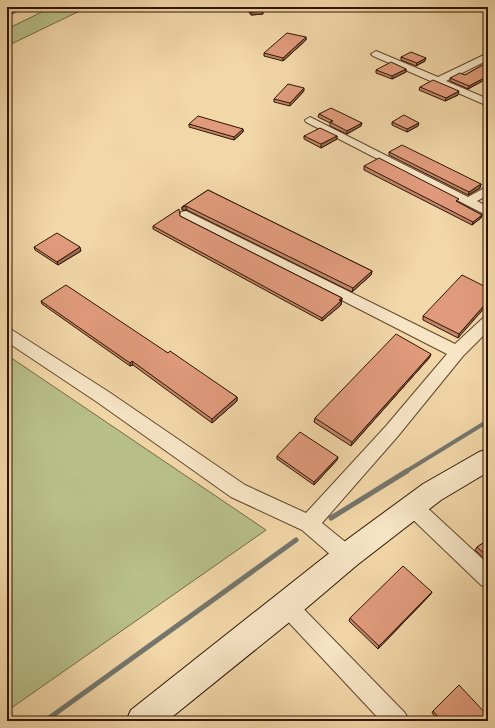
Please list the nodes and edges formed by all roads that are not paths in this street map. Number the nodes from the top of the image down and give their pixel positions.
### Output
1 (20, 7) edge
2 (7, 13) edge
3 (376, 54) dead end
4 (488, 56) edge
5 (438, 81) junction
6 (488, 103) edge
7 (310, 120) dead end
8 (488, 190) edge
9 (469, 201) junction
10 (488, 212) edge
11 (186, 215) dead end
12 (488, 322) edge
13 (7, 334) edge
14 (457, 352) junction
15 (488, 459) edge
16 (413, 506) junction
17 (309, 524) junction
18 (347, 556) junction
19 (488, 578) edge
20 (287, 606) junction
21 (142, 721) edge
22 (397, 721) edge

1 - 2 street
3 - 5 street
4 - 5 street
5 - 6 street
7 - 9 street
8 - 9 street
9 - 10 street
11 - 14 street
12 - 14 street
13 - 17 street
14 - 17 street
15 - 16 street
16 - 18 street
16 - 19 street
17 - 18 street
18 - 20 street
20 - 21 street
20 - 22 street

